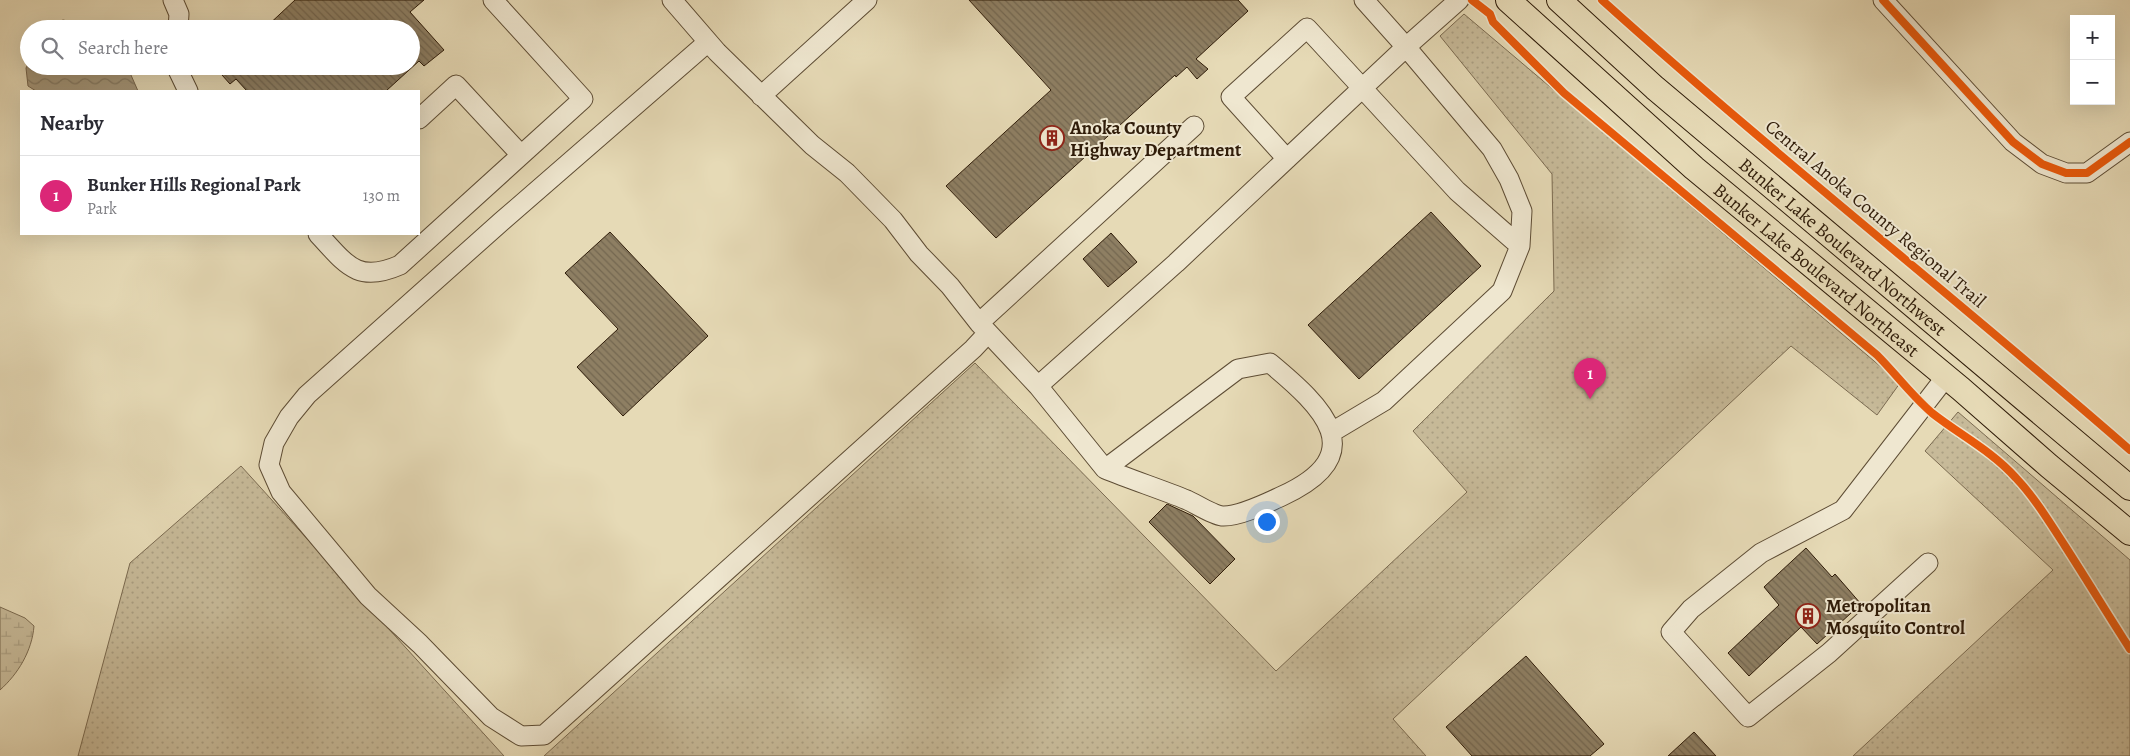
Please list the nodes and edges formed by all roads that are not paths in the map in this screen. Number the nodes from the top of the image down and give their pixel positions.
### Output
1 (173, 0) edge
2 (493, 0) edge
3 (672, 0) edge
4 (867, 0) edge
5 (1364, 0) edge
6 (1459, 0) edge
7 (1508, 0) edge
8 (1559, 0) edge
9 (1883, 0) edge
10 (179, 20) edge
11 (708, 42) junction
12 (1406, 47) junction
13 (180, 75) edge
14 (1363, 88) junction
15 (188, 90) edge
16 (761, 96) junction
17 (420, 118) edge
18 (1194, 126) dead end
19 (2130, 142) edge
20 (521, 155) junction
21 (1287, 159) junction
22 (319, 235) edge
23 (1520, 246) junction
24 (984, 328) junction
25 (1945, 378) junction
26 (1038, 386) junction
27 (1332, 432) junction
28 (1105, 469) junction
29 (2130, 488) edge
30 (2130, 534) edge
31 (1928, 563) dead end

1 - 10 street
2 - 20 street
3 - 11 street
4 - 16 street
5 - 12 street
6 - 12 street
7 - 25 main road, Bunker Lake Boulevard Northeast
8 - 29 main road, Bunker Lake Boulevard Northwest
9 - 19 street
11 - 16 street
11 - 24 street
12 - 14 street
12 - 23 street
13 - 15 street
14 - 21 street
14 - 21 street
14 - 23 street
16 - 24 street
17 - 20 street
18 - 24 street
20 - 22 street
21 - 26 street
23 - 27 street
24 - 26 street
25 - 30 main road, Bunker Lake Boulevard Northeast
25 - 31 street
26 - 28 street
27 - 28 street
27 - 28 street

